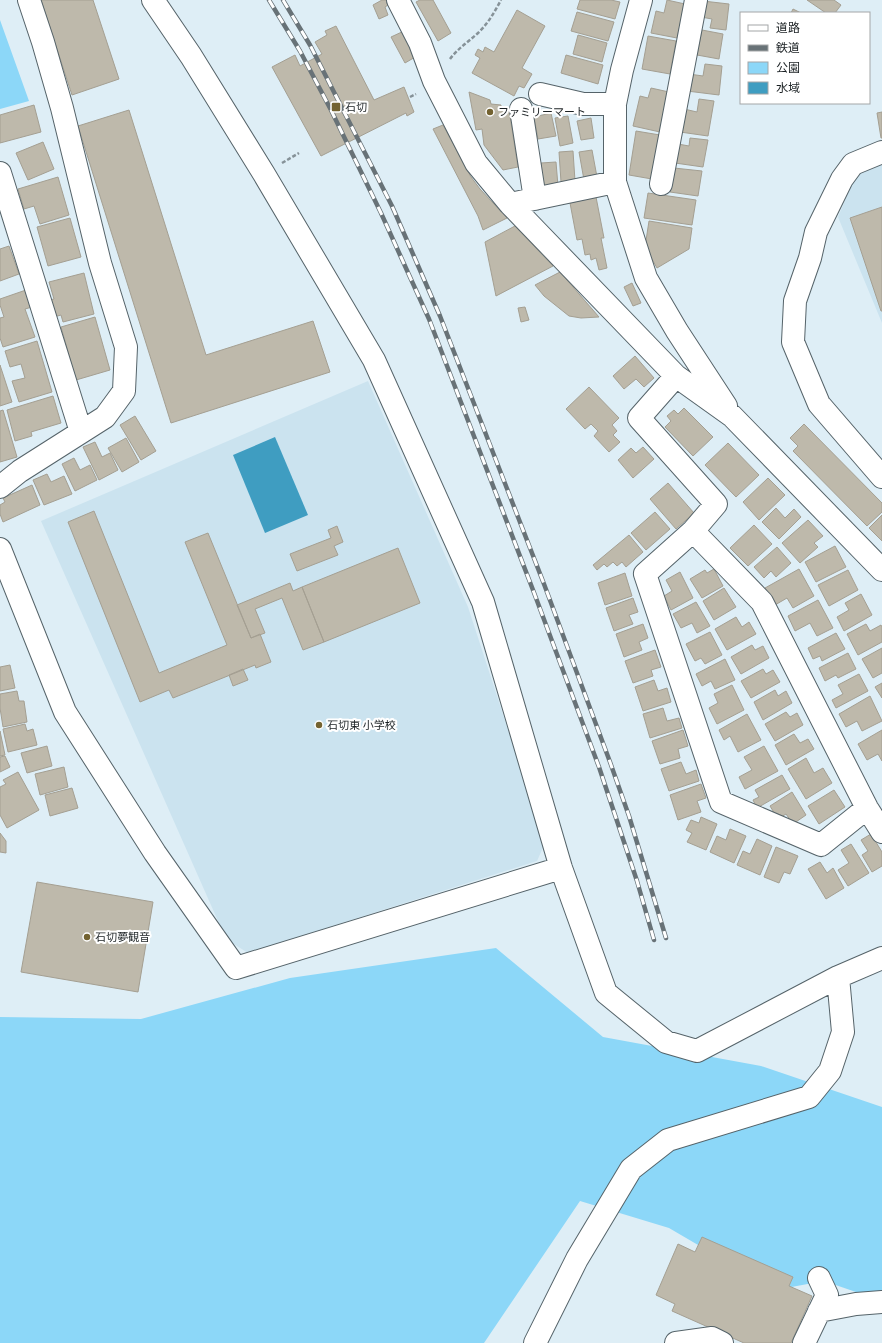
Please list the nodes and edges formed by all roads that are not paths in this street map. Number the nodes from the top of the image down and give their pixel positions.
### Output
1 (29, 0) edge
2 (153, 0) edge
3 (398, 0) edge
4 (641, 0) edge
5 (696, 0) edge
6 (540, 94) dead end
7 (615, 104) junction
8 (521, 109) dead end
9 (882, 152) edge
10 (0, 173) edge
11 (615, 182) junction
12 (661, 184) dead end
13 (535, 199) junction
14 (510, 204) junction
15 (676, 376) junction
16 (732, 416) junction
17 (81, 432) junction
18 (882, 477) edge
19 (0, 486) edge
20 (693, 531) junction
21 (0, 549) edge
22 (875, 563) edge
23 (882, 585) edge
24 (867, 808) junction
25 (882, 832) edge
26 (561, 868) junction
27 (882, 958) edge
28 (838, 977) junction
29 (819, 1278) dead end
30 (882, 1302) edge
31 (819, 1311) junction
32 (536, 1343) edge
33 (676, 1343) edge
34 (722, 1343) edge
35 (804, 1343) edge

1 - 17 street
2 - 26 street
3 - 14 street
4 - 7 street
5 - 12 street
6 - 7 street
7 - 11 street
8 - 13 street
9 - 18 street
10 - 17 street
11 - 13 street
11 - 16 street
13 - 14 street
14 - 15 street
15 - 16 street
15 - 20 street
16 - 22 street
17 - 19 street
20 - 24 street
20 - 24 street
21 - 26 street
22 - 23 street
24 - 25 street
26 - 28 street
27 - 28 street
28 - 32 street
29 - 31 street
30 - 31 street
31 - 35 street
33 - 34 street

